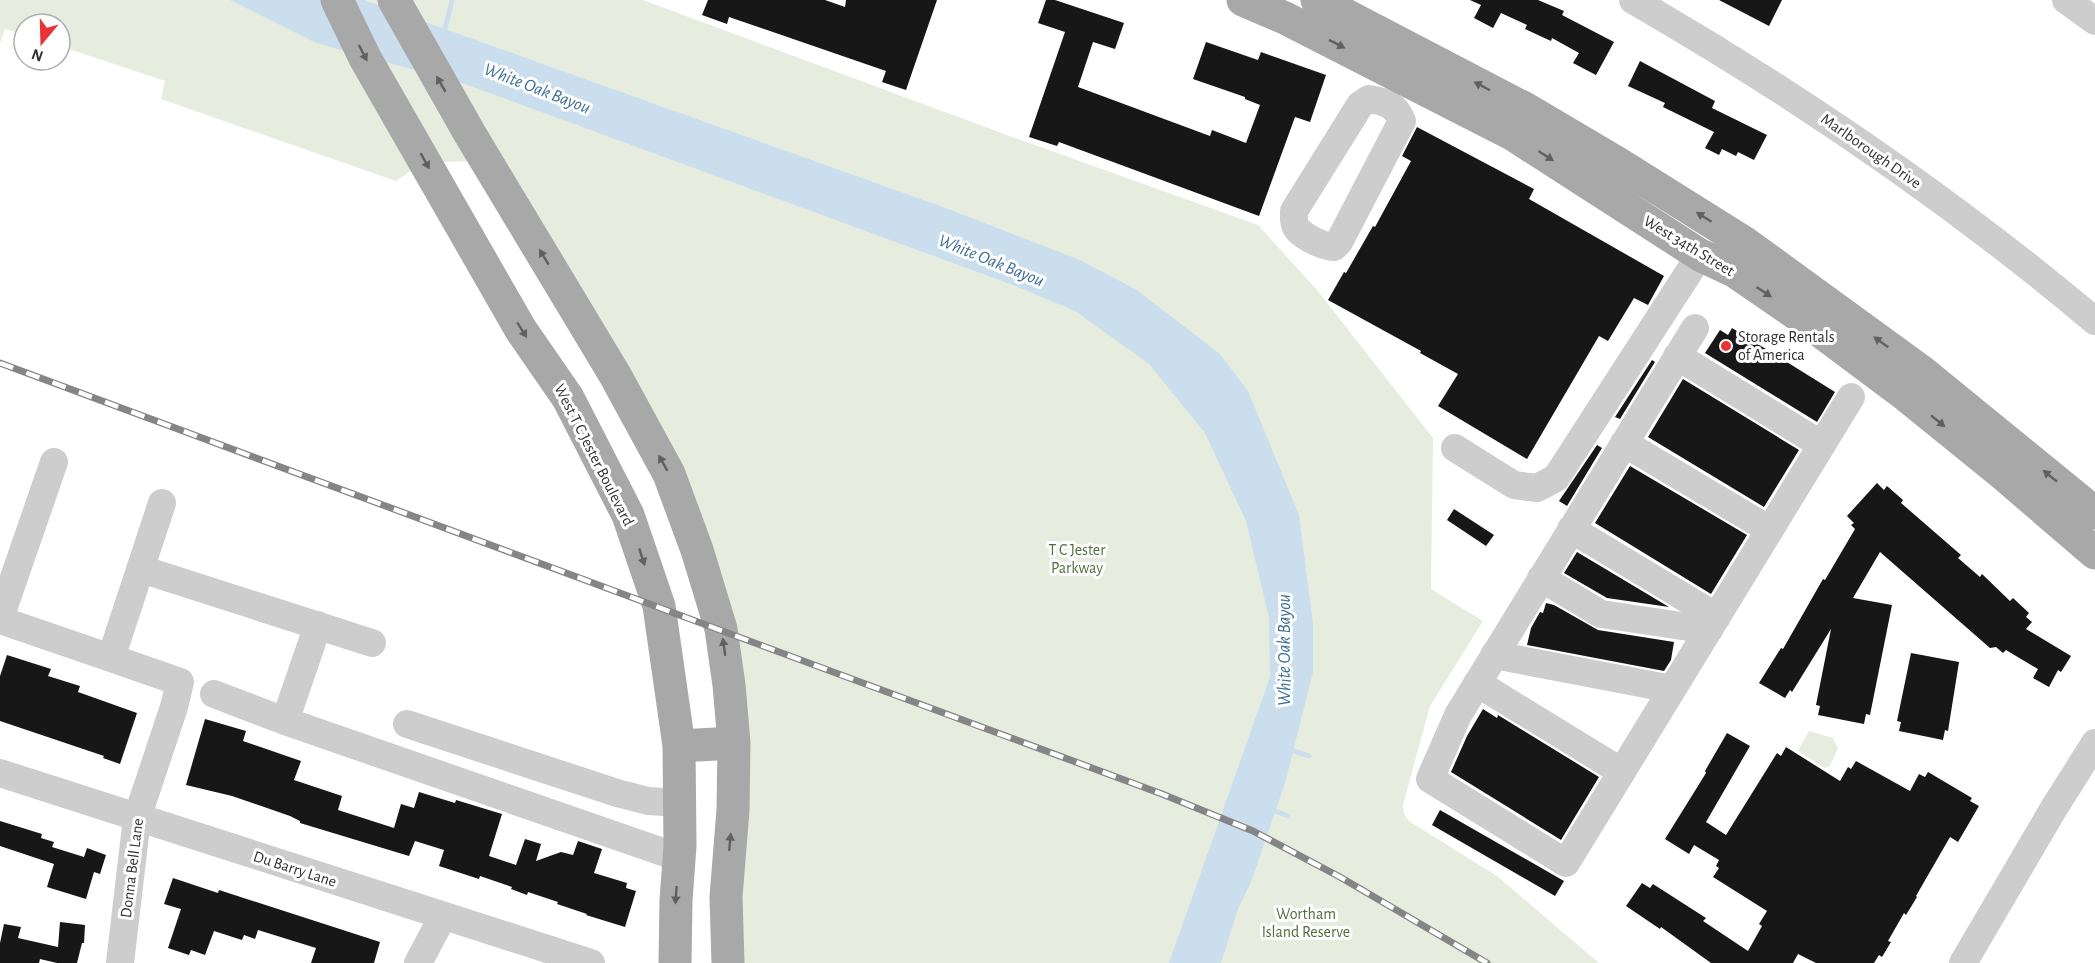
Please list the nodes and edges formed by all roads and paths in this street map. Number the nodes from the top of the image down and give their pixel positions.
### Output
1 (337, 0) edge
2 (394, 0) edge
3 (1244, 0) edge
4 (1317, 0) edge
5 (1633, 0) edge
6 (1289, 9) edge
7 (1395, 89) junction
8 (1519, 122) junction
9 (1700, 255) junction
10 (1739, 257) junction
11 (2095, 321) edge
12 (1695, 328) dead end
13 (1677, 356) junction
14 (615, 375) junction
15 (1851, 397) dead end
16 (568, 398) junction
17 (1624, 442) junction
18 (1822, 445) junction
19 (1455, 448) dead end
20 (54, 462) dead end
21 (162, 503) dead end
22 (1571, 529) junction
23 (1770, 530) junction
24 (2092, 535) edge
25 (141, 569) junction
26 (1541, 578) junction
27 (0, 619) edge
28 (1713, 623) junction
29 (318, 625) junction
30 (372, 642) dead end
31 (1494, 655) junction
32 (111, 658) junction
33 (1477, 683) junction
34 (1672, 690) junction
35 (214, 694) dead end
36 (285, 721) junction
37 (407, 724) dead end
38 (734, 743) junction
39 (2095, 743) edge
40 (679, 746) junction
41 (1622, 772) junction
42 (0, 773) edge
43 (680, 803) junction
44 (137, 818) junction
45 (680, 858) junction
46 (443, 916) junction
47 (120, 963) edge
48 (418, 963) edge
49 (591, 963) edge
50 (675, 963) edge
51 (728, 963) edge
52 (1963, 963) edge

1 -> 16 main road, West T C Jester Boulevard
14 -> 2 main road
3 - 6 main road, West 34th Street
8 -> 4 main road, West 34th Street
5 - 11 street, Marlborough Drive
6 -> 7 main road, West 34th Street
7 - 7 street
7 - 8 main road, West 34th Street
8 -> 9 main road, West 34th Street
10 -> 8 main road, West 34th Street
9 - 10 main road, West 34th Street
9 - 19 street
10 - 24 main road, West 34th Street
12 - 13 street
13 - 17 street
13 - 18 street
14 - 16 main road
38 -> 14 main road
15 - 18 street
16 -> 40 main road, West T C Jester Boulevard
17 - 22 street
17 - 23 street
18 - 23 street
20 - 27 street
21 - 25 street
22 - 26 street
22 - 28 street
23 - 28 street
25 - 29 street
25 - 32 street
26 - 28 street
26 - 31 street
27 - 32 street
28 - 34 street
29 - 30 street
29 - 36 street
31 - 33 street
31 - 34 street
32 - 44 street, Donna Bell Lane
33 - 41 street
33 - 41 street
34 - 41 street
35 - 36 street
36 - 45 street
37 - 43 street
38 - 40 main road
51 -> 38 main road
39 - 52 street
40 - 43 main road, West T C Jester Boulevard
42 - 44 street, Du Barry Lane
43 - 45 main road, West T C Jester Boulevard
44 - 46 street, Du Barry Lane
44 - 47 street, Donna Bell Lane
45 -> 50 main road, West T C Jester Boulevard
46 - 48 street
46 - 49 street, Du Barry Lane

